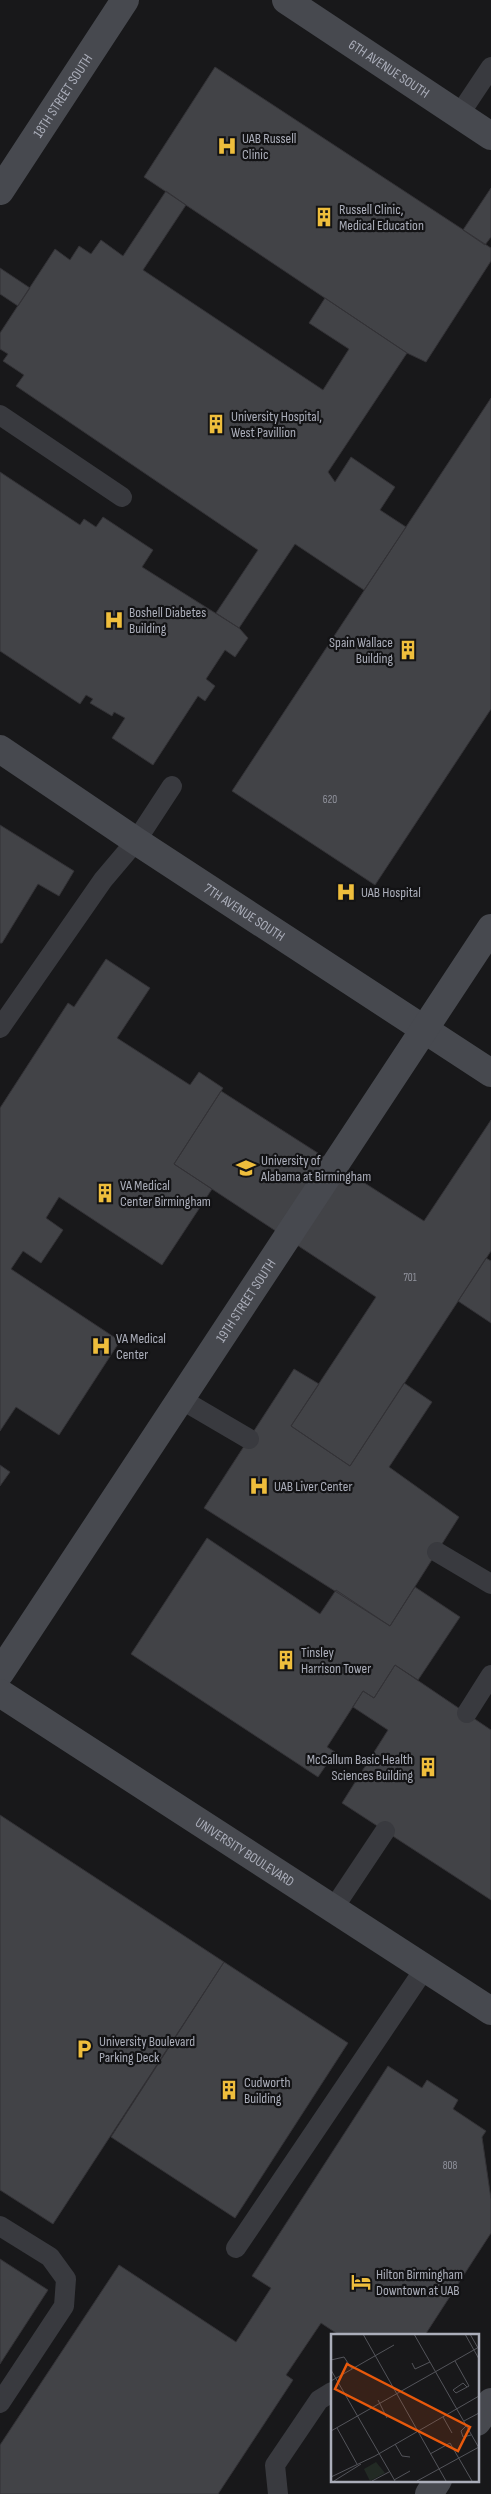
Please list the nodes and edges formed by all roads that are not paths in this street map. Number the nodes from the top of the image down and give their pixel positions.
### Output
1 (125, 0) edge
2 (286, 0) edge
3 (491, 67) edge
4 (459, 115) junction
5 (491, 136) edge
6 (0, 191) edge
7 (0, 415) edge
8 (122, 497) dead end
9 (0, 749) edge
10 (172, 786) dead end
11 (136, 841) junction
12 (491, 928) edge
13 (0, 1028) edge
14 (425, 1029) junction
15 (491, 1073) edge
16 (179, 1398) junction
17 (249, 1439) dead end
18 (437, 1552) dead end
19 (491, 1584) edge
20 (0, 1672) edge
21 (491, 1675) edge
22 (0, 1692) edge
23 (467, 1713) dead end
24 (384, 1831) dead end
25 (333, 1909) junction
26 (425, 1968) junction
27 (491, 2011) edge
28 (0, 2226) edge
29 (236, 2248) dead end
30 (331, 2393) edge
31 (491, 2402) edge
32 (0, 2403) edge
33 (478, 2421) edge
34 (437, 2482) edge
35 (278, 2494) edge
36 (429, 2494) edge

1 - 6 street, 18TH STREET SOUTH
2 - 4 street, 6TH AVENUE SOUTH
3 - 4 lane
4 - 5 street, 6TH AVENUE SOUTH
7 - 8 lane
9 - 11 street, 7TH AVENUE SOUTH
10 - 11 lane
11 - 13 lane
11 - 14 street, 7TH AVENUE SOUTH
12 - 14 street, 19TH STREET SOUTH
14 - 15 street, 7TH AVENUE SOUTH
14 - 16 street, 19TH STREET SOUTH
16 - 17 lane
16 - 20 street, 19TH STREET SOUTH
18 - 19 lane
21 - 23 lane
22 - 25 street, UNIVERSITY BOULEVARD
24 - 25 lane
25 - 26 street, UNIVERSITY BOULEVARD
26 - 27 street, UNIVERSITY BOULEVARD
26 - 29 lane
28 - 32 lane
30 - 35 lane
31 - 33 street
34 - 36 street

